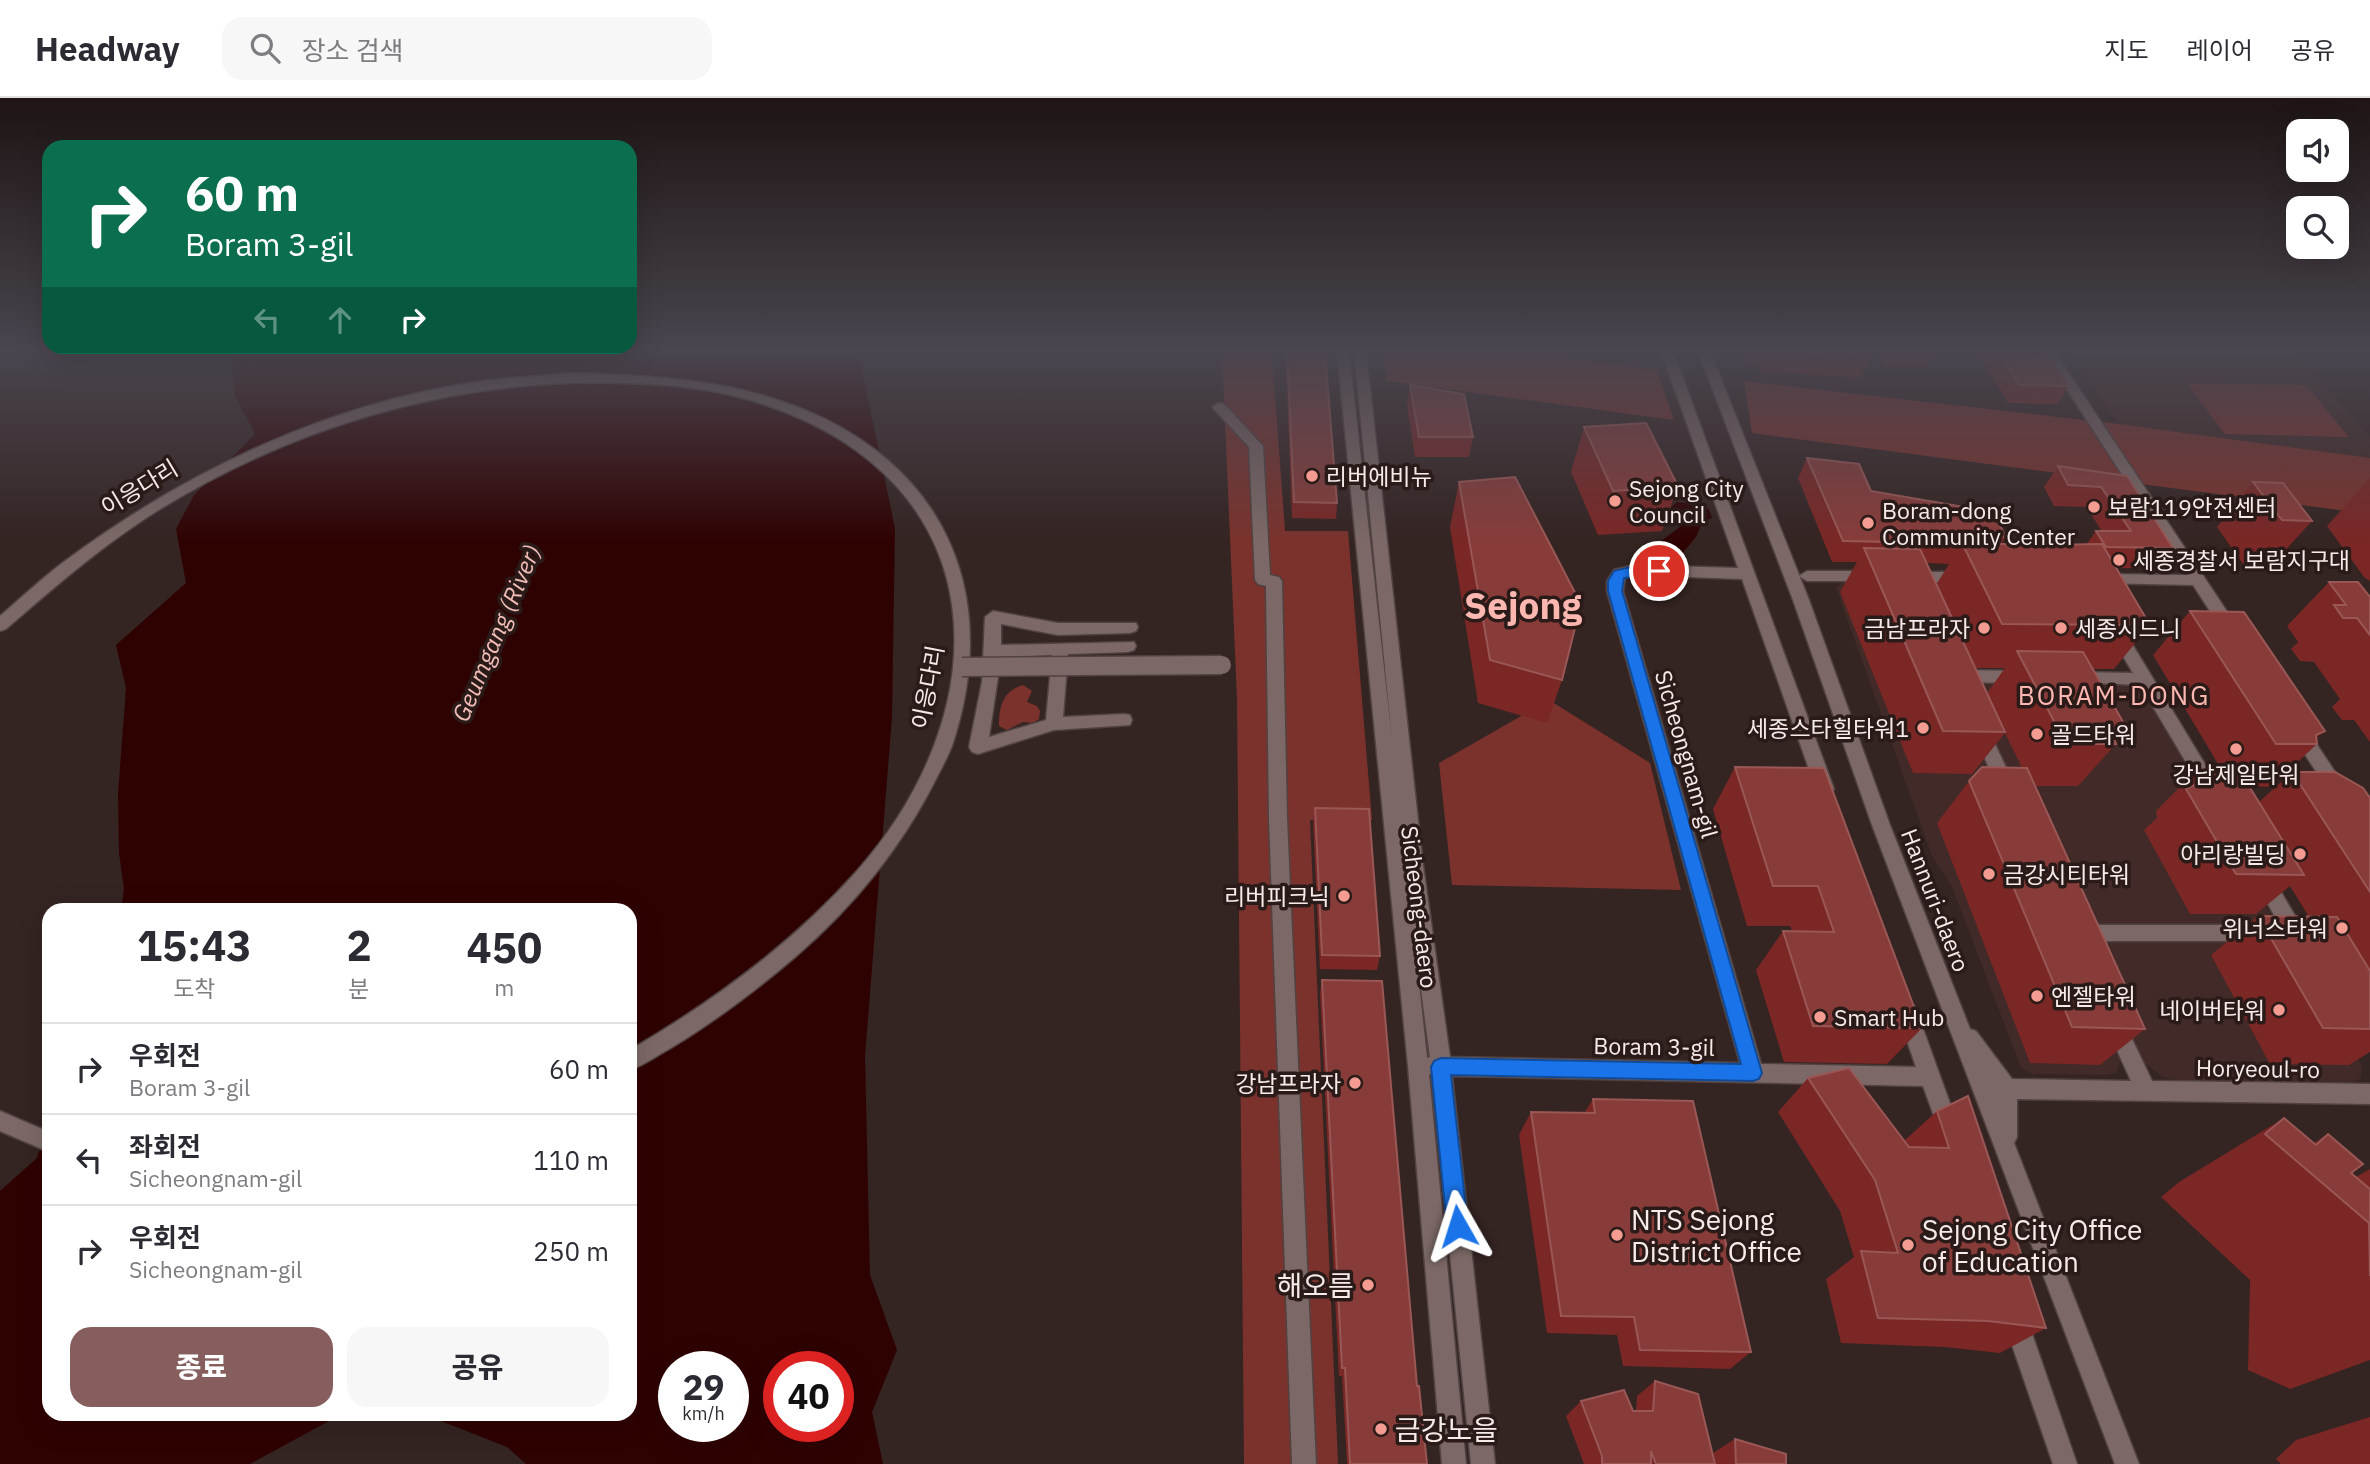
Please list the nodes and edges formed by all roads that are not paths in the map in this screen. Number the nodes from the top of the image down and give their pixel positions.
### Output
1 (363, 415) edge
2 (801, 415) edge
3 (1226, 415) edge
4 (1351, 415) edge
5 (1367, 415) edge
6 (1691, 415) edge
7 (1728, 415) edge
8 (2089, 415) edge
9 (1781, 554) junction
10 (1749, 573) junction
11 (1807, 576) junction
12 (1976, 578) edge
13 (2197, 580) junction
14 (2090, 590) edge
15 (1801, 600) junction
16 (2111, 623) edge
17 (0, 625) edge
18 (1130, 627) dead end
19 (1100, 638) junction
20 (1128, 646) dead end
21 (1060, 647) junction
22 (2242, 647) edge
23 (993, 651) junction
24 (1222, 666) dead end
25 (962, 667) junction
26 (2037, 677) edge
27 (2064, 678) edge
28 (2146, 679) junction
29 (2287, 715) edge
30 (1124, 720) dead end
31 (1054, 724) junction
32 (2347, 804) edge
33 (2220, 806) edge
34 (1832, 808) edge
35 (2018, 810) edge
36 (2254, 864) edge
37 (2295, 933) junction
38 (2309, 956) edge
39 (2085, 957) edge
40 (1902, 1000) edge
41 (2107, 1006) edge
42 (1955, 1019) junction
43 (637, 1057) edge
44 (1429, 1066) junction
45 (1753, 1073) junction
46 (1930, 1077) junction
47 (2007, 1089) junction
48 (2146, 1091) junction
49 (2370, 1094) edge
50 (0, 1121) edge
51 (42, 1139) edge
52 (1957, 1154) edge
53 (2007, 1154) junction
54 (2007, 1296) edge
55 (1304, 1464) edge
56 (1454, 1464) edge
57 (1483, 1464) edge
58 (2065, 1464) edge
59 (2127, 1464) edge

1 - 17 street, 이응다리
2 - 25 street, 이응다리
3 - 55 street
4 - 44 street, Sicheong-daero
5 - 44 street, Sicheong-daero
6 - 10 street
7 - 9 street, Hannuri-daero
8 - 13 street
9 - 11 street
9 - 15 street, Hannuri-daero
10 - 34 street
10 - 45 street, Sicheongnam-gil
11 - 12 street
11 - 15 street
13 - 14 street
13 - 22 street
15 - 42 street, Hannuri-daero
16 - 28 street
18 - 19 street
19 - 20 street
19 - 21 street
19 - 23 street
21 - 23 street
21 - 31 street
23 - 31 street
24 - 25 street, bridge
25 - 43 street, 이응다리
26 - 35 street
27 - 28 street
28 - 33 street
29 - 32 street
30 - 31 street
36 - 37 street
37 - 38 street
37 - 39 street
40 - 46 street
41 - 48 street
42 - 47 street
42 - 53 street, Hannuri-daero
44 - 45 street, Boram 3-gil
44 - 56 street, Sicheong-daero
44 - 57 street, Sicheong-daero
45 - 46 street, Boram 3-gil
46 - 52 street
47 - 48 street, Horyeoul-ro
47 - 53 street
48 - 49 street, Horyeoul-ro
50 - 51 street
53 - 59 street, Hannuri-daero
54 - 58 street

